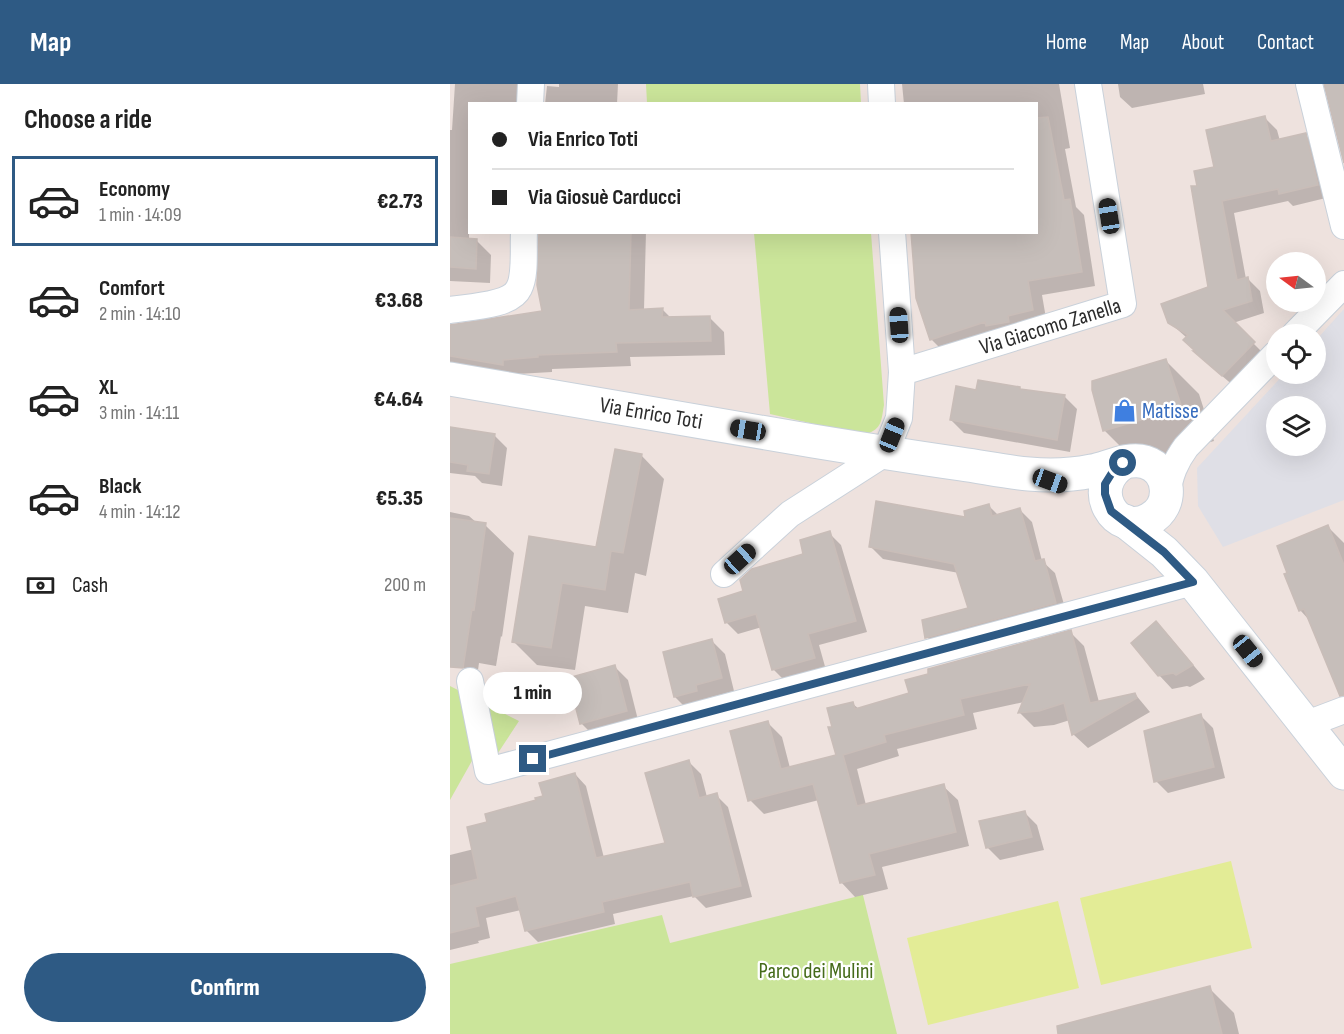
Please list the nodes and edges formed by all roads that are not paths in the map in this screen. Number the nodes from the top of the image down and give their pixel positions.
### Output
1 (531, 84) edge
2 (881, 84) edge
3 (1088, 84) edge
4 (1309, 84) edge
5 (530, 102) edge
6 (882, 102) edge
7 (1344, 226) edge
8 (524, 234) edge
9 (892, 234) edge
10 (1344, 284) edge
11 (450, 309) edge
12 (1305, 324) edge
13 (1266, 364) edge
14 (902, 372) junction
15 (450, 379) edge
16 (1186, 447) junction
17 (885, 453) junction
18 (1128, 462) junction
19 (1029, 474) junction
20 (1167, 494) junction
21 (1121, 519) junction
22 (724, 574) dead end
23 (1193, 582) junction
24 (470, 681) dead end
25 (1344, 710) edge
26 (1307, 724) junction
27 (1344, 773) edge

1 - 5 street
2 - 6 street
3 - 14 street, Via Giacomo Zanella
4 - 7 street
8 - 11 street
9 - 14 street
10 - 12 street
13 - 16 street
14 - 17 street
15 - 17 street, Via Enrico Toti
16 - 18 street
16 - 20 street
17 - 19 street, Via Enrico Toti
17 - 22 street
18 - 19 street, Via Enrico Toti
18 - 20 street, Via Enrico Toti
18 - 21 street, Via Enrico Toti
19 - 21 street, Via Enrico Toti
20 - 21 street
20 - 23 street, Via Enrico Toti
21 - 23 street, Via Enrico Toti
23 - 24 street
23 - 26 street, Via Enrico Toti
25 - 26 street
26 - 27 street, Via Enrico Toti

